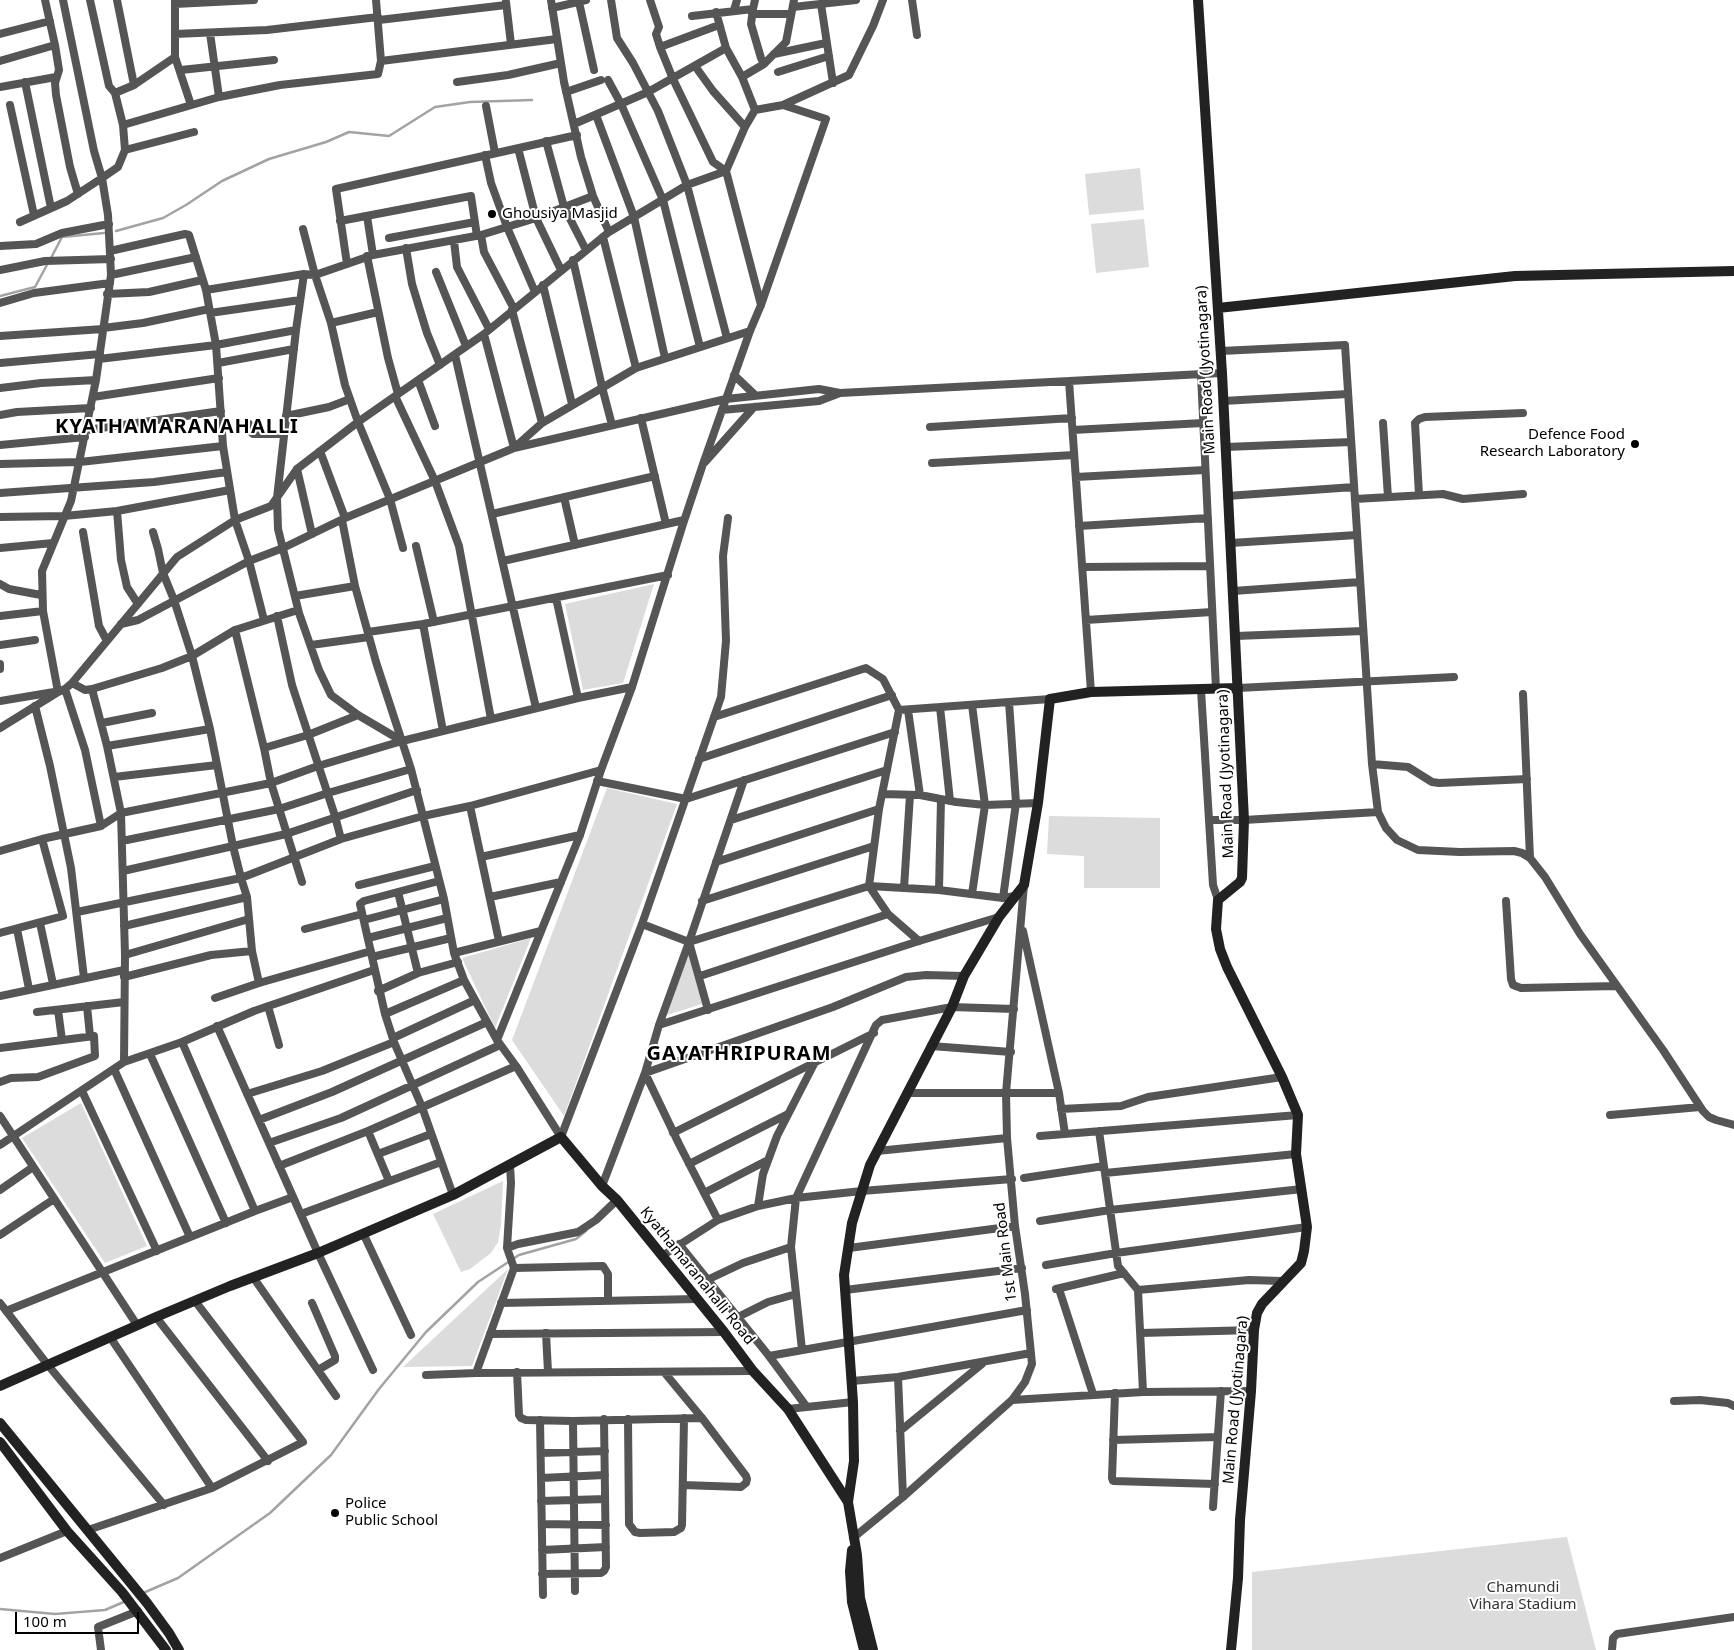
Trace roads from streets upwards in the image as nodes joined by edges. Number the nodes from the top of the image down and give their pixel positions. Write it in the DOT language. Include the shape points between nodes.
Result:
graph roads {
  1 [pos="45,0"];
  2 [pos="63,0"];
  3 [pos="90,0"];
  4 [pos="117,0"];
  5 [pos="254,0"];
  6 [pos="376,0"];
  7 [pos="611,0"];
  8 [pos="650,0"];
  9 [pos="737,0"];
  10 [pos="755,0"];
  11 [pos="856,0"];
  12 [pos="883,0"];
  13 [pos="912,0"];
  14 [pos="1198,0"];
  15 [pos="583,1"];
  16 [pos="175,2"];
  17 [pos="506,2"];
  18 [pos="552,4"];
  19 [pos="821,4"];
  20 [pos="792,7"];
  21 [pos="64,9"];
  22 [pos="734,10"];
  23 [pos="48,12"];
  24 [pos="716,12"];
  25 [pos="752,12"];
  26 [pos="692,16"];
  27 [pos="379,18"];
  28 [pos="50,21"];
  29 [pos="719,25"];
  30 [pos="210,33"];
  31 [pos="0,34"];
  32 [pos="175,34"];
  33 [pos="917,35"];
  34 [pos="557,38"];
  35 [pos="826,43"];
  36 [pos="511,44"];
  37 [pos="55,45"];
  38 [pos="660,48"];
  39 [pos="726,48"];
  40 [pos="774,54"];
  41 [pos="829,56"];
  42 [pos="175,57"];
  43 [pos="274,60"];
  44 [pos="0,61"];
  45 [pos="381,61"];
  46 [pos="561,63"];
  47 [pos="764,64"];
  48 [pos="696,66"];
  49 [pos="215,67"];
  50 [pos="180,70"];
  51 [pos="594,70"];
  52 [pos="778,72"];
  53 [pos="56,77"];
  54 [pos="742,77"];
  55 [pos="673,79"];
  56 [pos="25,82"];
  57 [pos="457,82"];
  58 [pos="833,82"];
  59 [pos="134,86"];
  60 [pos="0,87"];
  61 [pos="566,92"];
  62 [pos="648,92"];
  63 [pos="114,93"];
  64 [pos="219,97"];
  65 [pos="10,104"];
  66 [pos="621,104"];
  67 [pos="191,105"];
  68 [pos="783,105"];
  69 [pos="486,106"];
  70 [pos="755,110"];
  71 [pos="596,115"];
  72 [pos="574,124"];
  73 [pos="123,125"];
  74 [pos="745,127"];
  75 [pos="194,132"];
  76 [pos="577,135"];
  77 [pos="546,141"];
  78 [pos="518,148"];
  79 [pos="125,150"];
  80 [pos="495,153"];
  81 [pos="485,155"];
  82 [pos="726,171"];
  83 [pos="102,178"];
  84 [pos="687,185"];
  85 [pos="78,194"];
  86 [pos="593,196"];
  87 [pos="663,200"];
  88 [pos="564,207"];
  89 [pos="51,208"];
  90 [pos="34,215"];
  91 [pos="367,216"];
  92 [pos="634,217"];
  93 [pos="536,218"];
  94 [pos="340,221"];
  95 [pos="20,222"];
  96 [pos="475,222"];
  97 [pos="109,224"];
  98 [pos="507,227"];
  99 [pos="303,228"];
  100 [pos="479,235"];
  101 [pos="606,235"];
  102 [pos="389,238"];
  103 [pos="454,241"];
  104 [pos="0,246"];
  105 [pos="406,248"];
  106 [pos="586,250"];
  107 [pos="110,255"];
  108 [pos="370,256"];
  109 [pos="196,257"];
  110 [pos="573,260"];
  111 [pos="346,264"];
  112 [pos="0,270"];
  113 [pos="561,270"];
  114 [pos="436,272"];
  115 [pos="1734,272"];
  116 [pos="304,274"];
  117 [pos="315,275"];
  118 [pos="110,279"];
  119 [pos="202,280"];
  120 [pos="543,285"];
  121 [pos="206,290"];
  122 [pos="535,292"];
  123 [pos="107,294"];
  124 [pos="300,300"];
  125 [pos="0,303"];
  126 [pos="761,305"];
  127 [pos="1218,308"];
  128 [pos="513,310"];
  129 [pos="210,311"];
  130 [pos="378,312"];
  131 [pos="331,323"];
  132 [pos="103,329"];
  133 [pos="296,330"];
  134 [pos="486,331"];
  135 [pos="750,331"];
  136 [pos="0,336"];
  137 [pos="726,338"];
  138 [pos="216,344"];
  139 [pos="466,346"];
  140 [pos="700,347"];
  141 [pos="294,349"];
  142 [pos="1221,351"];
  143 [pos="455,355"];
  144 [pos="99,357"];
  145 [pos="665,358"];
  146 [pos="0,362"];
  147 [pos="218,363"];
  148 [pos="440,365"];
  149 [pos="636,368"];
  150 [pos="1222,374"];
  151 [pos="734,375"];
  152 [pos="1201,375"];
  153 [pos="219,378"];
  154 [pos="96,380"];
  155 [pos="418,380"];
  156 [pos="1069,381"];
  157 [pos="602,387"];
  158 [pos="0,388"];
  159 [pos="840,393"];
  160 [pos="1348,394"];
  161 [pos="397,395"];
  162 [pos="755,396"];
  163 [pos="93,397"];
  164 [pos="350,398"];
  165 [pos="726,399"];
  166 [pos="1223,401"];
  167 [pos="572,404"];
  168 [pos="754,407"];
  169 [pos="91,408"];
  170 [pos="722,410"];
  171 [pos="221,411"];
  172 [pos="1523,413"];
  173 [pos="0,415"];
  174 [pos="286,416"];
  175 [pos="641,418"];
  176 [pos="1072,418"];
  177 [pos="358,422"];
  178 [pos="542,423"];
  179 [pos="1203,423"];
  180 [pos="1383,423"];
  181 [pos="249,424"];
  182 [pos="612,425"];
  183 [pos="435,426"];
  184 [pos="930,427"];
  185 [pos="1072,430"];
  186 [pos="86,433"];
  187 [pos="284,434"];
  188 [pos="1351,442"];
  189 [pos="0,445"];
  190 [pos="223,446"];
  191 [pos="1226,447"];
  192 [pos="514,448"];
  193 [pos="320,451"];
  194 [pos="1074,455"];
  195 [pos="80,462"];
  196 [pos="480,462"];
  197 [pos="932,463"];
  198 [pos="0,464"];
  199 [pos="703,464"];
  200 [pos="297,469"];
  201 [pos="1205,470"];
  202 [pos="227,472"];
  203 [pos="655,476"];
  204 [pos="1076,478"];
  205 [pos="435,481"];
  206 [pos="1354,487"];
  207 [pos="74,489"];
  208 [pos="230,490"];
  209 [pos="0,493"];
  210 [pos="1522,494"];
  211 [pos="1419,495"];
  212 [pos="1227,496"];
  213 [pos="564,497"];
  214 [pos="1388,497"];
  215 [pos="276,498"];
  216 [pos="390,499"];
  217 [pos="1355,499"];
  218 [pos="117,511"];
  219 [pos="492,514"];
  220 [pos="64,516"];
  221 [pos="0,517"];
  222 [pos="728,518"];
  223 [pos="1208,518"];
  224 [pos="343,519"];
  225 [pos="235,520"];
  226 [pos="684,520"];
  227 [pos="666,524"];
  228 [pos="1079,526"];
  229 [pos="83,532"];
  230 [pos="153,532"];
  231 [pos="312,534"];
  232 [pos="1357,535"];
  233 [pos="53,543"];
  234 [pos="1231,543"];
  235 [pos="575,545"];
  236 [pos="416,546"];
  237 [pos="0,548"];
  238 [pos="283,548"];
  239 [pos="403,548"];
  240 [pos="248,561"];
  241 [pos="503,561"];
  242 [pos="1210,566"];
  243 [pos="1082,567"];
  244 [pos="163,573"];
  245 [pos="668,575"];
  246 [pos="1360,582"];
  247 [pos="0,584"];
  248 [pos="355,586"];
  249 [pos="4,590"];
  250 [pos="1234,590"];
  251 [pos="41,595"];
  252 [pos="295,596"];
  253 [pos="556,598"];
  254 [pos="174,600"];
  255 [pos="138,604"];
  256 [pos="513,607"];
  257 [pos="298,610"];
  258 [pos="43,611"];
  259 [pos="1212,612"];
  260 [pos="472,614"];
  261 [pos="0,616"];
  262 [pos="277,616"];
  263 [pos="264,620"];
  264 [pos="1086,620"];
  265 [pos="434,622"];
  266 [pos="121,624"];
  267 [pos="423,624"];
  268 [pos="235,630"];
  269 [pos="1364,631"];
  270 [pos="368,634"];
  271 [pos="1236,636"];
  272 [pos="35,640"];
  273 [pos="107,641"];
  274 [pos="0,645"];
  275 [pos="311,645"];
  276 [pos="192,656"];
  277 [pos="0,664"];
  278 [pos="0,669"];
  279 [pos="1454,677"];
  280 [pos="1367,681"];
  281 [pos="72,683"];
  282 [pos="632,688"];
  283 [pos="1238,688"];
  284 [pos="92,689"];
  285 [pos="1216,689"];
  286 [pos="62,690"];
  287 [pos="1201,690"];
  288 [pos="1091,692"];
  289 [pos="1523,694"];
  290 [pos="892,695"];
  291 [pos="578,698"];
  292 [pos="1050,699"];
  293 [pos="0,701"];
  294 [pos="1009,702"];
  295 [pos="972,705"];
  296 [pos="35,706"];
  297 [pos="940,707"];
  298 [pos="536,708"];
  299 [pos="899,710"];
  300 [pos="908,710"];
  301 [pos="152,713"];
  302 [pos="358,716"];
  303 [pos="714,717"];
  304 [pos="491,719"];
  305 [pos="102,723"];
  306 [pos="0,728"];
  307 [pos="210,729"];
  308 [pos="443,731"];
  309 [pos="895,732"];
  310 [pos="308,735"];
  311 [pos="402,741"];
  312 [pos="108,746"];
  313 [pos="264,748"];
  314 [pos="699,759"];
  315 [pos="217,764"];
  316 [pos="1372,764"];
  317 [pos="318,766"];
  318 [pos="411,769"];
  319 [pos="600,770"];
  320 [pos="887,770"];
  321 [pos="114,777"];
  322 [pos="1527,779"];
  323 [pos="744,780"];
  324 [pos="597,781"];
  325 [pos="271,783"];
  326 [pos="417,790"];
  327 [pos="222,792"];
  328 [pos="328,793"];
  329 [pos="882,794"];
  330 [pos="910,795"];
  331 [pos="920,795"];
  332 [pos="686,799"];
  333 [pos="946,800"];
  334 [pos="1016,803"];
  335 [pos="1038,803"];
  336 [pos="985,805"];
  337 [pos="470,806"];
  338 [pos="278,808"];
  339 [pos="879,809"];
  340 [pos="121,812"];
  341 [pos="1378,812"];
  342 [pos="335,816"];
  343 [pos="424,816"];
  344 [pos="228,820"];
  345 [pos="732,820"];
  346 [pos="1209,820"];
  347 [pos="1244,820"];
  348 [pos="101,826"];
  349 [pos="63,834"];
  350 [pos="286,834"];
  351 [pos="580,835"];
  352 [pos="42,838"];
  353 [pos="341,839"];
  354 [pos="122,841"];
  355 [pos="233,846"];
  356 [pos="874,846"];
  357 [pos="0,851"];
  358 [pos="481,857"];
  359 [pos="294,858"];
  360 [pos="1530,858"];
  361 [pos="716,862"];
  362 [pos="435,866"];
  363 [pos="123,871"];
  364 [pos="241,878"];
  365 [pos="438,881"];
  366 [pos="302,882"];
  367 [pos="561,882"];
  368 [pos="358,885"];
  369 [pos="1024,885"];
  370 [pos="869,886"];
  371 [pos="904,888"];
  372 [pos="939,890"];
  373 [pos="398,892"];
  374 [pos="972,894"];
  375 [pos="1015,896"];
  376 [pos="247,897"];
  377 [pos="490,897"];
  378 [pos="1003,898"];
  379 [pos="444,899"];
  380 [pos="1218,900"];
  381 [pos="1506,901"];
  382 [pos="702,902"];
  383 [pos="123,904"];
  384 [pos="403,909"];
  385 [pos="77,912"];
  386 [pos="888,914"];
  387 [pos="363,917"];
  388 [pos="999,917"];
  389 [pos="447,918"];
  390 [pos="249,919"];
  391 [pos="40,923"];
  392 [pos="1021,923"];
  393 [pos="642,924"];
  394 [pos="124,926"];
  395 [pos="407,928"];
  396 [pos="17,929"];
  397 [pos="305,929"];
  398 [pos="541,931"];
  399 [pos="0,933"];
  400 [pos="368,938"];
  401 [pos="451,938"];
  402 [pos="499,940"];
  403 [pos="919,941"];
  404 [pos="689,942"];
  405 [pos="412,947"];
  406 [pos="252,951"];
  407 [pos="454,953"];
  408 [pos="371,954"];
  409 [pos="125,955"];
  410 [pos="458,962"];
  411 [pos="374,970"];
  412 [pos="124,973"];
  413 [pos="418,973"];
  414 [pos="700,976"];
  415 [pos="964,976"];
  416 [pos="84,978"];
  417 [pos="464,980"];
  418 [pos="259,983"];
  419 [pos="53,984"];
  420 [pos="1617,986"];
  421 [pos="29,990"];
  422 [pos="378,991"];
  423 [pos="0,996"];
  424 [pos="215,998"];
  425 [pos="475,1000"];
  426 [pos="124,1002"];
  427 [pos="87,1006"];
  428 [pos="268,1006"];
  429 [pos="952,1007"];
  430 [pos="1014,1009"];
  431 [pos="58,1010"];
  432 [pos="708,1010"];
  433 [pos="37,1012"];
  434 [pos="385,1014"];
  435 [pos="487,1022"];
  436 [pos="659,1025"];
  437 [pos="218,1026"];
  438 [pos="874,1033"];
  439 [pos="90,1036"];
  440 [pos="62,1040"];
  441 [pos="393,1040"];
  442 [pos="182,1042"];
  443 [pos="498,1042"];
  444 [pos="279,1045"];
  445 [pos="931,1046"];
  446 [pos="0,1048"];
  447 [pos="1011,1052"];
  448 [pos="150,1054"];
  449 [pos="124,1062"];
  450 [pos="403,1062"];
  451 [pos="814,1064"];
  452 [pos="516,1066"];
  453 [pos="114,1069"];
  454 [pos="645,1073"];
  455 [pos="1282,1078"];
  456 [pos="0,1082"];
  457 [pos="411,1085"];
  458 [pos="82,1091"];
  459 [pos="907,1093"];
  460 [pos="1006,1093"];
  461 [pos="1059,1093"];
  462 [pos="248,1094"];
  463 [pos="422,1107"];
  464 [pos="1700,1107"];
  465 [pos="1061,1109"];
  466 [pos="788,1114"];
  467 [pos="1610,1115"];
  468 [pos="0,1116"];
  469 [pos="1298,1116"];
  470 [pos="259,1120"];
  471 [pos="1734,1125"];
  472 [pos="368,1131"];
  473 [pos="1099,1131"];
  474 [pos="673,1133"];
  475 [pos="431,1134"];
  476 [pos="1065,1134"];
  477 [pos="13,1136"];
  478 [pos="1040,1136"];
  479 [pos="561,1137"];
  480 [pos="1007,1138"];
  481 [pos="269,1143"];
  482 [pos="0,1145"];
  483 [pos="877,1152"];
  484 [pos="378,1154"];
  485 [pos="1296,1154"];
  486 [pos="768,1160"];
  487 [pos="441,1162"];
  488 [pos="689,1164"];
  489 [pos="510,1165"];
  490 [pos="33,1166"];
  491 [pos="280,1166"];
  492 [pos="1105,1170"];
  493 [pos="1024,1178"];
  494 [pos="1012,1179"];
  495 [pos="390,1181"];
  496 [pos="602,1186"];
  497 [pos="1302,1189"];
  498 [pos="0,1190"];
  499 [pos="862,1191"];
  500 [pos="704,1193"];
  501 [pos="454,1195"];
  502 [pos="293,1197"];
  503 [pos="796,1198"];
  504 [pos="54,1199"];
  505 [pos="617,1200"];
  506 [pos="758,1206"];
  507 [pos="1110,1210"];
  508 [pos="255,1211"];
  509 [pos="301,1214"];
  510 [pos="718,1220"];
  511 [pos="1040,1221"];
  512 [pos="226,1223"];
  513 [pos="1015,1226"];
  514 [pos="1307,1228"];
  515 [pos="363,1233"];
  516 [pos="0,1235"];
  517 [pos="190,1237"];
  518 [pos="679,1244"];
  519 [pos="791,1247"];
  520 [pos="507,1248"];
  521 [pos="848,1248"];
  522 [pos="157,1250"];
  523 [pos="318,1253"];
  524 [pos="1116,1253"];
  525 [pos="662,1256"];
  526 [pos="512,1263"];
  527 [pos="1046,1264"];
  528 [pos="1022,1268"];
  529 [pos="103,1273"];
  530 [pos="1124,1274"];
  531 [pos="253,1277"];
  532 [pos="707,1280"];
  533 [pos="1282,1281"];
  534 [pos="846,1290"];
  535 [pos="1138,1290"];
  536 [pos="796,1294"];
  537 [pos="697,1299"];
  538 [pos="195,1301"];
  539 [pos="608,1301"];
  540 [pos="0,1303"];
  541 [pos="501,1303"];
  542 [pos="312,1304"];
  543 [pos="1027,1310"];
  544 [pos="6,1311"];
  545 [pos="156,1317"];
  546 [pos="738,1317"];
  547 [pos="137,1325"];
  548 [pos="1254,1330"];
  549 [pos="724,1332"];
  550 [pos="546,1333"];
  551 [pos="1141,1333"];
  552 [pos="490,1334"];
  553 [pos="411,1335"];
  554 [pos="110,1337"];
  555 [pos="849,1342"];
  556 [pos="802,1350"];
  557 [pos="1031,1353"];
  558 [pos="769,1356"];
  559 [pos="983,1362"];
  560 [pos="47,1364"];
  561 [pos="318,1370"];
  562 [pos="373,1370"];
  563 [pos="753,1371"];
  564 [pos="517,1372"];
  565 [pos="548,1372"];
  566 [pos="664,1372"];
  567 [pos="476,1373"];
  568 [pos="426,1375"];
  569 [pos="898,1377"];
  570 [pos="852,1382"];
  571 [pos="0,1386"];
  572 [pos="1221,1391"];
  573 [pos="1251,1391"];
  574 [pos="1142,1392"];
  575 [pos="1115,1393"];
  576 [pos="1093,1394"];
  577 [pos="336,1396"];
  578 [pos="1012,1400"];
  579 [pos="1674,1401"];
  580 [pos="853,1402"];
  581 [pos="806,1406"];
  582 [pos="1734,1406"];
  583 [pos="788,1409"];
  584 [pos="684,1418"];
  585 [pos="702,1418"];
  586 [pos="604,1419"];
  587 [pos="628,1419"];
  588 [pos="540,1420"];
  589 [pos="573,1421"];
  590 [pos="0,1423"];
  591 [pos="900,1431"];
  592 [pos="1218,1437"];
  593 [pos="1113,1440"];
  594 [pos="0,1442"];
  595 [pos="604,1450"];
  596 [pos="574,1452"];
  597 [pos="540,1453"];
  598 [pos="268,1461"];
  599 [pos="605,1475"];
  600 [pos="574,1476"];
  601 [pos="541,1478"];
  602 [pos="1215,1484"];
  603 [pos="683,1485"];
  604 [pos="212,1488"];
  605 [pos="903,1497"];
  606 [pos="605,1500"];
  607 [pos="574,1501"];
  608 [pos="541,1502"];
  609 [pos="848,1502"];
  610 [pos="164,1505"];
  611 [pos="1213,1507"];
  612 [pos="542,1524"];
  613 [pos="574,1524"];
  614 [pos="606,1525"];
  615 [pos="88,1530"];
  616 [pos="67,1531"];
  617 [pos="853,1540"];
  618 [pos="606,1547"];
  619 [pos="575,1549"];
  620 [pos="542,1550"];
  621 [pos="0,1558"];
  622 [pos="575,1573"];
  623 [pos="542,1574"];
  624 [pos="575,1591"];
  625 [pos="543,1595"];
  626 [pos="138,1611"];
  627 [pos="1734,1617"];
  628 [pos="102,1650"];
  629 [pos="166,1650"];
  630 [pos="179,1650"];
  631 [pos="864,1650"];
  632 [pos="873,1650"];
  633 [pos="1231,1650"];
  634 [pos="1612,1650"];
  1 -- 23 [label="street"];
  2 -- 21 [label="street"];
  3 -- 63 [label="street" via="109,86"];
  4 -- 59 [label="street"];
  5 -- 16 [label="street"];
  6 -- 27 [label="street"];
  7 -- 62 [label="street" via="617,38"];
  8 -- 38 [label="street"];
  9 -- 22 [label="street"];
  10 -- 25 [label="street"];
  11 -- 19 [label="street"];
  12 -- 58 [label="street" via="849,75"];
  13 -- 33 [label="street"];
  14 -- 127 [label="street, Main Road (Jyotinagara)"];
  15 -- 18 [label="street"];
  15 -- 51 [label="street"];
  16 -- 32 [label="street"];
  17 -- 27 [label="street"];
  17 -- 36 [label="street"];
  18 -- 34 [label="street"];
  19 -- 20 [label="street"];
  19 -- 35 [label="street"];
  20 -- 25 [label="street"];
  20 -- 40 [label="street" via="786,42"];
  21 -- 23 [label="street"];
  21 -- 83 [label="street"];
  22 -- 24 [label="street"];
  22 -- 25 [label="street"];
  23 -- 28 [label="street"];
  24 -- 26 [label="street"];
  24 -- 29 [label="street"];
  25 -- 47 [label="street" via="750,24"];
  27 -- 30 [label="street"];
  27 -- 45 [label="street"];
  28 -- 31 [label="street"];
  28 -- 37 [label="street"];
  29 -- 38 [label="street"];
  29 -- 39 [label="street"];
  30 -- 32 [label="street"];
  30 -- 49 [label="street"];
  32 -- 42 [label="street"];
  34 -- 36 [label="street"];
  34 -- 46 [label="street"];
  35 -- 40 [label="street"];
  35 -- 41 [label="street"];
  36 -- 45 [label="street"];
  37 -- 44 [label="street"];
  37 -- 53 [label="street" via="59,70"];
  38 -- 55 [label="street"];
  39 -- 48 [label="street"];
  39 -- 54 [label="street"];
  40 -- 47 [label="street"];
  41 -- 52 [label="street"];
  41 -- 58 [label="street"];
  42 -- 50 [label="street"];
  42 -- 59 [label="street"];
  43 -- 49 [label="street"];
  45 -- 64 [label="street" via="378,74 280,85"];
  46 -- 57 [label="street" via="508,76"];
  46 -- 61 [label="street"];
  47 -- 54 [label="street"];
  48 -- 55 [label="street"];
  48 -- 74 [label="street"];
  49 -- 50 [label="street"];
  49 -- 64 [label="street"];
  50 -- 67 [label="street"];
  53 -- 56 [label="street"];
  53 -- 85 [label="street" via="56,95"];
  54 -- 70 [label="street"];
  55 -- 62 [label="street"];
  55 -- 82 [label="street" via="713,162"];
  56 -- 60 [label="street"];
  56 -- 89 [label="street"];
  58 -- 68 [label="street"];
  59 -- 63 [label="street"];
  61 -- 66 [label="street" via="605,80"];
  61 -- 72 [label="street"];
  62 -- 66 [label="street"];
  62 -- 84 [label="street"];
  63 -- 73 [label="street"];
  64 -- 67 [label="street"];
  65 -- 90 [label="street"];
  66 -- 71 [label="street"];
  66 -- 87 [label="street"];
  67 -- 73 [label="street"];
  68 -- 70 [label="street"];
  68 -- 126 [label="street" via="826,119"];
  69 -- 80 [label="street"];
  70 -- 74 [label="street"];
  71 -- 72 [label="street"];
  71 -- 92 [label="street"];
  72 -- 76 [label="street"];
  73 -- 79 [label="street"];
  74 -- 82 [label="street"];
  75 -- 79 [label="street"];
  76 -- 77 [label="street"];
  76 -- 86 [label="street"];
  77 -- 78 [label="street"];
  77 -- 88 [label="street"];
  78 -- 80 [label="street"];
  78 -- 93 [label="street"];
  79 -- 83 [label="street" via="118,167"];
  80 -- 81 [label="street"];
  81 -- 94 [label="street" via="336,189"];
  81 -- 98 [label="street"];
  82 -- 84 [label="street"];
  82 -- 126 [label="street"];
  83 -- 85 [label="street"];
  83 -- 97 [label="street"];
  84 -- 87 [label="street"];
  84 -- 137 [label="street"];
  85 -- 89 [label="street"];
  86 -- 88 [label="street"];
  86 -- 101 [label="street"];
  87 -- 92 [label="street"];
  87 -- 140 [label="street"];
  88 -- 93 [label="street"];
  88 -- 106 [label="street"];
  89 -- 90 [label="street"];
  90 -- 95 [label="street"];
  91 -- 94 [label="street"];
  91 -- 96 [label="street" via="470,196"];
  91 -- 108 [label="street"];
  92 -- 101 [label="street"];
  92 -- 145 [label="street"];
  93 -- 98 [label="street"];
  93 -- 113 [label="street"];
  94 -- 111 [label="street"];
  96 -- 100 [label="street"];
  96 -- 102 [label="street"];
  97 -- 104 [label="street" via="62,233 36,244"];
  97 -- 107 [label="street"];
  98 -- 100 [label="street"];
  98 -- 122 [label="street"];
  99 -- 117 [label="street"];
  100 -- 103 [label="street"];
  100 -- 128 [label="street"];
  101 -- 106 [label="street"];
  101 -- 149 [label="street"];
  103 -- 105 [label="street"];
  103 -- 134 [label="street" via="457,267"];
  105 -- 108 [label="street"];
  105 -- 148 [label="street" via="412,284"];
  106 -- 110 [label="street"];
  107 -- 109 [label="street" via="188,234"];
  107 -- 112 [label="street" via="45,261"];
  107 -- 118 [label="street"];
  108 -- 111 [label="street"];
  108 -- 130 [label="street"];
  109 -- 118 [label="street"];
  109 -- 119 [label="street"];
  110 -- 113 [label="street"];
  110 -- 157 [label="street"];
  111 -- 117 [label="street"];
  113 -- 120 [label="street"];
  114 -- 139 [label="street"];
  115 -- 127 [label="street" via="1515,276"];
  116 -- 117 [label="street"];
  116 -- 121 [label="street"];
  116 -- 124 [label="street"];
  117 -- 131 [label="street"];
  118 -- 123 [label="street"];
  118 -- 125 [label="street" via="34,293"];
  119 -- 121 [label="street"];
  119 -- 123 [label="street" via="149,292"];
  120 -- 122 [label="street"];
  120 -- 167 [label="street"];
  121 -- 129 [label="street"];
  122 -- 128 [label="street"];
  123 -- 132 [label="street"];
  124 -- 129 [label="street"];
  124 -- 133 [label="street"];
  126 -- 135 [label="street"];
  127 -- 142 [label="street, Main Road (Jyotinagara)"];
  128 -- 134 [label="street"];
  128 -- 178 [label="street"];
  129 -- 132 [label="street"];
  129 -- 138 [label="street"];
  130 -- 131 [label="street"];
  130 -- 161 [label="street"];
  131 -- 164 [label="street"];
  132 -- 136 [label="street"];
  132 -- 144 [label="street"];
  133 -- 138 [label="street"];
  133 -- 141 [label="street"];
  134 -- 139 [label="street"];
  134 -- 192 [label="street"];
  135 -- 137 [label="street"];
  135 -- 151 [label="street"];
  137 -- 140 [label="street"];
  138 -- 144 [label="street"];
  138 -- 147 [label="street"];
  139 -- 143 [label="street"];
  140 -- 145 [label="street"];
  141 -- 147 [label="street"];
  141 -- 174 [label="street"];
  142 -- 150 [label="street, Main Road (Jyotinagara)"];
  142 -- 160 [label="street" via="1345,345"];
  143 -- 148 [label="street"];
  143 -- 196 [label="street"];
  144 -- 146 [label="street"];
  144 -- 154 [label="street"];
  145 -- 149 [label="street"];
  147 -- 153 [label="street"];
  148 -- 155 [label="street"];
  149 -- 157 [label="street"];
  150 -- 152 [label="street"];
  150 -- 166 [label="street, Main Road (Jyotinagara)"];
  151 -- 162 [label="street"];
  151 -- 165 [label="street"];
  152 -- 156 [label="street"];
  152 -- 179 [label="street"];
  153 -- 163 [label="street"];
  153 -- 171 [label="street"];
  154 -- 158 [label="street"];
  154 -- 163 [label="street"];
  155 -- 161 [label="street"];
  155 -- 183 [label="street"];
  156 -- 159 [label="street"];
  156 -- 176 [label="street"];
  157 -- 167 [label="street"];
  157 -- 182 [label="street"];
  159 -- 162 [label="street" via="819,389"];
  159 -- 168 [label="street" via="819,401"];
  160 -- 166 [label="street"];
  160 -- 188 [label="street"];
  161 -- 177 [label="street"];
  161 -- 205 [label="street"];
  162 -- 165 [label="street"];
  163 -- 169 [label="street"];
  164 -- 174 [label="street" via="329,407"];
  164 -- 177 [label="street"];
  165 -- 170 [label="street"];
  165 -- 175 [label="street"];
  166 -- 191 [label="street, Main Road (Jyotinagara)"];
  167 -- 178 [label="street"];
  168 -- 170 [label="street"];
  168 -- 199 [label="street"];
  169 -- 173 [label="street"];
  169 -- 186 [label="street"];
  170 -- 199 [label="street"];
  171 -- 186 [label="street"];
  171 -- 190 [label="street"];
  172 -- 211 [label="street" via="1419,419 1415,424"];
  174 -- 187 [label="street"];
  175 -- 182 [label="street"];
  175 -- 203 [label="street"];
  176 -- 184 [label="street"];
  176 -- 185 [label="street"];
  177 -- 193 [label="street"];
  177 -- 216 [label="street"];
  178 -- 192 [label="street"];
  179 -- 185 [label="street"];
  179 -- 201 [label="street"];
  180 -- 214 [label="street"];
  181 -- 187 [label="street" via="253,434"];
  182 -- 192 [label="street"];
  185 -- 194 [label="street"];
  186 -- 189 [label="street"];
  186 -- 195 [label="street"];
  187 -- 215 [label="street"];
  188 -- 191 [label="street"];
  188 -- 206 [label="street"];
  190 -- 195 [label="street"];
  190 -- 202 [label="street"];
  191 -- 212 [label="street, Main Road (Jyotinagara)"];
  192 -- 196 [label="street"];
  193 -- 200 [label="street"];
  193 -- 224 [label="street, Kyathamaranahalli Road"];
  194 -- 197 [label="street"];
  194 -- 204 [label="street"];
  195 -- 198 [label="street"];
  195 -- 207 [label="street"];
  196 -- 205 [label="street"];
  196 -- 219 [label="street"];
  199 -- 226 [label="street"];
  200 -- 215 [label="street"];
  200 -- 231 [label="street"];
  201 -- 204 [label="street"];
  201 -- 223 [label="street"];
  202 -- 207 [label="street"];
  202 -- 208 [label="street"];
  203 -- 213 [label="street"];
  203 -- 227 [label="street"];
  204 -- 228 [label="street"];
  205 -- 216 [label="street"];
  205 -- 260 [label="street" via="459,546"];
  206 -- 212 [label="street"];
  206 -- 217 [label="street"];
  207 -- 209 [label="street"];
  207 -- 220 [label="street"];
  208 -- 218 [label="street"];
  208 -- 225 [label="street"];
  210 -- 211 [label="street" via="1463,499 1443,494"];
  211 -- 214 [label="street"];
  212 -- 234 [label="street, Main Road (Jyotinagara)"];
  213 -- 219 [label="street"];
  213 -- 235 [label="street"];
  214 -- 217 [label="street"];
  215 -- 225 [label="street" via="271,506"];
  215 -- 238 [label="street"];
  216 -- 224 [label="street"];
  216 -- 239 [label="street"];
  217 -- 232 [label="street"];
  218 -- 220 [label="street"];
  218 -- 255 [label="street" via="121,560 128,587"];
  219 -- 241 [label="street"];
  220 -- 221 [label="street"];
  220 -- 233 [label="street"];
  222 -- 303 [label="street" via="723,556 726,641 721,697"];
  223 -- 228 [label="street"];
  223 -- 242 [label="street"];
  224 -- 231 [label="street"];
  224 -- 248 [label="street, Kyathamaranahalli Road"];
  225 -- 240 [label="street"];
  225 -- 244 [label="street" via="177,557"];
  226 -- 227 [label="street"];
  226 -- 245 [label="street"];
  227 -- 235 [label="street"];
  228 -- 243 [label="street"];
  229 -- 273 [label="street" via="99,626"];
  230 -- 244 [label="street"];
  231 -- 238 [label="street"];
  232 -- 234 [label="street"];
  232 -- 246 [label="street"];
  233 -- 237 [label="street"];
  233 -- 251 [label="street" via="42,570"];
  234 -- 250 [label="street, Main Road (Jyotinagara)"];
  235 -- 241 [label="street"];
  236 -- 265 [label="street"];
  238 -- 240 [label="street"];
  238 -- 252 [label="street"];
  240 -- 254 [label="street"];
  240 -- 263 [label="street"];
  241 -- 256 [label="street"];
  242 -- 243 [label="street"];
  242 -- 259 [label="street"];
  243 -- 264 [label="street"];
  244 -- 254 [label="street"];
  244 -- 255 [label="street"];
  245 -- 253 [label="street"];
  245 -- 282 [label="street"];
  246 -- 250 [label="street"];
  246 -- 269 [label="street"];
  247 -- 249 [label="street"];
  248 -- 252 [label="street"];
  248 -- 270 [label="street, Kyathamaranahalli Road"];
  249 -- 251 [label="street"];
  250 -- 271 [label="street, Main Road (Jyotinagara)"];
  251 -- 258 [label="street"];
  252 -- 257 [label="street"];
  253 -- 256 [label="street"];
  253 -- 291 [label="street"];
  254 -- 266 [label="street" via="138,620"];
  254 -- 276 [label="street"];
  255 -- 266 [label="street"];
  256 -- 260 [label="street"];
  256 -- 298 [label="street"];
  257 -- 262 [label="street"];
  257 -- 275 [label="street"];
  258 -- 261 [label="street"];
  258 -- 286 [label="street"];
  259 -- 264 [label="street"];
  259 -- 285 [label="street"];
  260 -- 265 [label="street"];
  260 -- 304 [label="street"];
  262 -- 263 [label="street"];
  262 -- 310 [label="street" via="292,685"];
  263 -- 268 [label="street"];
  264 -- 288 [label="street"];
  265 -- 267 [label="street"];
  266 -- 273 [label="street"];
  267 -- 270 [label="street"];
  267 -- 308 [label="street"];
  268 -- 276 [label="street"];
  268 -- 313 [label="street"];
  269 -- 271 [label="street"];
  269 -- 280 [label="street"];
  270 -- 275 [label="street"];
  270 -- 311 [label="street, Kyathamaranahalli Road"];
  271 -- 283 [label="street, Main Road (Jyotinagara)"];
  272 -- 274 [label="street"];
  273 -- 281 [label="street"];
  275 -- 302 [label="street" via="331,696"];
  276 -- 284 [label="street"];
  276 -- 307 [label="street"];
  277 -- 278 [label="street"];
  279 -- 280 [label="street"];
  280 -- 283 [label="street"];
  280 -- 316 [label="street"];
  281 -- 284 [label="street" via="85,690"];
  281 -- 286 [label="street"];
  282 -- 291 [label="street"];
  282 -- 319 [label="street"];
  283 -- 285 [label="street"];
  283 -- 347 [label="street, Main Road (Jyotinagara)"];
  284 -- 305 [label="street"];
  285 -- 287 [label="street"];
  286 -- 293 [label="street"];
  286 -- 296 [label="street"];
  286 -- 348 [label="street" via="85,750"];
  287 -- 288 [label="street"];
  287 -- 346 [label="street"];
  288 -- 292 [label="street"];
  289 -- 322 [label="street"];
  290 -- 299 [label="street"];
  290 -- 303 [label="street" via="883,679 866,668"];
  290 -- 314 [label="street"];
  291 -- 298 [label="street"];
  292 -- 294 [label="street"];
  292 -- 335 [label="street"];
  294 -- 295 [label="street"];
  294 -- 334 [label="street"];
  295 -- 297 [label="street"];
  295 -- 336 [label="street"];
  296 -- 306 [label="street"];
  296 -- 349 [label="street"];
  297 -- 300 [label="street"];
  297 -- 333 [label="street"];
  298 -- 304 [label="street"];
  299 -- 300 [label="street"];
  299 -- 309 [label="street"];
  300 -- 331 [label="street"];
  301 -- 305 [label="street"];
  302 -- 310 [label="street"];
  302 -- 311 [label="street"];
  303 -- 314 [label="street"];
  304 -- 308 [label="street"];
  305 -- 312 [label="street"];
  307 -- 312 [label="street"];
  307 -- 315 [label="street"];
  308 -- 311 [label="street"];
  309 -- 320 [label="street"];
  309 -- 323 [label="street"];
  310 -- 313 [label="street"];
  310 -- 317 [label="street"];
  311 -- 317 [label="street"];
  311 -- 318 [label="street, Kyathamaranahalli Road"];
  312 -- 321 [label="street"];
  313 -- 325 [label="street"];
  314 -- 332 [label="street"];
  315 -- 321 [label="street"];
  315 -- 327 [label="street"];
  316 -- 322 [label="street" via="1408,767 1439,784"];
  316 -- 341 [label="street"];
  317 -- 325 [label="street"];
  317 -- 328 [label="street"];
  318 -- 326 [label="street, Kyathamaranahalli Road"];
  318 -- 328 [label="street"];
  319 -- 324 [label="street"];
  319 -- 337 [label="street"];
  320 -- 329 [label="street"];
  320 -- 345 [label="street"];
  321 -- 340 [label="street"];
  322 -- 360 [label="street"];
  323 -- 332 [label="street"];
  323 -- 345 [label="street"];
  324 -- 332 [label="street"];
  324 -- 351 [label="street"];
  325 -- 327 [label="street"];
  325 -- 338 [label="street"];
  326 -- 342 [label="street"];
  326 -- 343 [label="street, Kyathamaranahalli Road"];
  327 -- 340 [label="street"];
  327 -- 344 [label="street"];
  328 -- 338 [label="street"];
  328 -- 342 [label="street"];
  329 -- 330 [label="street"];
  329 -- 339 [label="street"];
  330 -- 331 [label="street"];
  330 -- 371 [label="street"];
  331 -- 333 [label="street"];
  332 -- 393 [label="street"];
  333 -- 336 [label="street"];
  333 -- 372 [label="street"];
  334 -- 335 [label="street"];
  334 -- 336 [label="street"];
  334 -- 378 [label="street"];
  335 -- 369 [label="street"];
  336 -- 374 [label="street"];
  337 -- 343 [label="street"];
  337 -- 358 [label="street"];
  338 -- 344 [label="street"];
  338 -- 350 [label="street"];
  339 -- 356 [label="street"];
  339 -- 361 [label="street"];
  340 -- 348 [label="street"];
  340 -- 354 [label="street"];
  341 -- 347 [label="street"];
  341 -- 360 [label="street" via="1397,840 1418,850 1514,851"];
  342 -- 350 [label="street"];
  342 -- 353 [label="street"];
  343 -- 353 [label="street"];
  343 -- 362 [label="street, Kyathamaranahalli Road"];
  344 -- 354 [label="street"];
  344 -- 355 [label="street"];
  345 -- 361 [label="street"];
  346 -- 347 [label="street"];
  346 -- 380 [label="street" via="1213,885"];
  347 -- 380 [label="street, Main Road (Jyotinagara)" via="1242,878"];
  348 -- 349 [label="street"];
  349 -- 352 [label="street"];
  349 -- 385 [label="street"];
  350 -- 355 [label="street"];
  350 -- 359 [label="street"];
  351 -- 358 [label="street"];
  351 -- 367 [label="street"];
  352 -- 357 [label="street"];
  352 -- 391 [label="street" via="63,916"];
  353 -- 359 [label="street"];
  354 -- 363 [label="street"];
  355 -- 363 [label="street"];
  355 -- 364 [label="street"];
  356 -- 370 [label="street"];
  356 -- 382 [label="street"];
  358 -- 377 [label="street"];
  359 -- 364 [label="street"];
  359 -- 366 [label="street"];
  360 -- 420 [label="street"];
  361 -- 382 [label="street"];
  362 -- 365 [label="street, Kyathamaranahalli Road"];
  362 -- 368 [label="street"];
  363 -- 383 [label="street"];
  364 -- 376 [label="street"];
  364 -- 383 [label="street"];
  365 -- 373 [label="street"];
  365 -- 379 [label="street, Kyathamaranahalli Road"];
  367 -- 377 [label="street"];
  367 -- 398 [label="street"];
  369 -- 375 [label="street"];
  369 -- 392 [label="street, 1st Main Road"];
  370 -- 371 [label="street"];
  370 -- 386 [label="street"];
  370 -- 404 [label="street"];
  371 -- 372 [label="street"];
  372 -- 374 [label="street"];
  373 -- 384 [label="street"];
  373 -- 387 [label="street" via="361,902"];
  374 -- 378 [label="street"];
  375 -- 378 [label="street"];
  375 -- 388 [label="street"];
  376 -- 390 [label="street"];
  376 -- 394 [label="street"];
  377 -- 402 [label="street"];
  379 -- 384 [label="street"];
  379 -- 389 [label="street, Kyathamaranahalli Road"];
  380 -- 455 [label="street, Main Road (Jyotinagara)" via="1216,929 1220,949"];
  381 -- 420 [label="street" via="1513,985 1521,988"];
  382 -- 404 [label="street"];
  383 -- 385 [label="street"];
  383 -- 394 [label="street"];
  384 -- 387 [label="street"];
  384 -- 395 [label="street"];
  385 -- 416 [label="street"];
  386 -- 403 [label="street"];
  386 -- 414 [label="street"];
  387 -- 397 [label="street"];
  387 -- 400 [label="street"];
  388 -- 403 [label="street"];
  388 -- 415 [label="street"];
  389 -- 395 [label="street"];
  389 -- 401 [label="street, Kyathamaranahalli Road"];
  390 -- 406 [label="street"];
  390 -- 409 [label="street"];
  391 -- 396 [label="street"];
  391 -- 419 [label="street"];
  392 -- 430 [label="street, 1st Main Road"];
  392 -- 461 [label="street"];
  393 -- 404 [label="street"];
  393 -- 479 [label="street"];
  394 -- 409 [label="street"];
  395 -- 400 [label="street"];
  395 -- 405 [label="street"];
  396 -- 399 [label="street"];
  396 -- 421 [label="street"];
  398 -- 402 [label="street"];
  398 -- 443 [label="street"];
  400 -- 408 [label="street"];
  401 -- 405 [label="street"];
  401 -- 407 [label="street, Kyathamaranahalli Road"];
  402 -- 407 [label="street"];
  403 -- 432 [label="street"];
  404 -- 414 [label="street"];
  404 -- 436 [label="street"];
  405 -- 408 [label="street"];
  405 -- 413 [label="street"];
  406 -- 412 [label="street"];
  406 -- 418 [label="street"];
  407 -- 410 [label="street, Kyathamaranahalli Road"];
  408 -- 411 [label="street"];
  408 -- 418 [label="street"];
  409 -- 412 [label="street"];
  410 -- 413 [label="street"];
  410 -- 417 [label="street, Kyathamaranahalli Road"];
  411 -- 422 [label="street"];
  411 -- 428 [label="street"];
  412 -- 416 [label="street"];
  412 -- 426 [label="street"];
  413 -- 422 [label="street"];
  414 -- 432 [label="street"];
  415 -- 429 [label="street"];
  415 -- 454 [label="street" via="906,977"];
  416 -- 419 [label="street"];
  417 -- 425 [label="street, Kyathamaranahalli Road"];
  417 -- 434 [label="street"];
  418 -- 424 [label="street"];
  419 -- 421 [label="street"];
  420 -- 464 [label="street"];
  421 -- 423 [label="street"];
  422 -- 434 [label="street"];
  425 -- 435 [label="street, Kyathamaranahalli Road"];
  425 -- 441 [label="street"];
  426 -- 427 [label="street"];
  426 -- 449 [label="street"];
  427 -- 431 [label="street"];
  427 -- 439 [label="street"];
  428 -- 437 [label="street"];
  428 -- 444 [label="street"];
  429 -- 430 [label="street"];
  429 -- 438 [label="street" via="882,1020"];
  429 -- 445 [label="street"];
  430 -- 447 [label="street, 1st Main Road"];
  431 -- 433 [label="street"];
  431 -- 440 [label="street"];
  432 -- 436 [label="street"];
  434 -- 441 [label="street"];
  435 -- 443 [label="street, Kyathamaranahalli Road"];
  435 -- 450 [label="street"];
  436 -- 454 [label="street"];
  437 -- 442 [label="street"];
  437 -- 462 [label="street"];
  438 -- 451 [label="street"];
  438 -- 503 [label="street"];
  439 -- 440 [label="street"];
  439 -- 456 [label="street" via="94,1036 95,1056 38,1077 11,1078"];
  440 -- 446 [label="street"];
  441 -- 450 [label="street"];
  441 -- 462 [label="street" via="322,1071"];
  442 -- 448 [label="street"];
  442 -- 508 [label="street"];
  443 -- 452 [label="street, Kyathamaranahalli Road"];
  443 -- 457 [label="street"];
  445 -- 447 [label="street"];
  445 -- 459 [label="street"];
  447 -- 460 [label="street, 1st Main Road"];
  448 -- 449 [label="street"];
  448 -- 512 [label="street"];
  449 -- 453 [label="street"];
  450 -- 457 [label="street"];
  450 -- 470 [label="street"];
  451 -- 466 [label="street"];
  451 -- 474 [label="street"];
  452 -- 463 [label="street"];
  452 -- 479 [label="street, Kyathamaranahalli Road"];
  453 -- 458 [label="street"];
  453 -- 517 [label="street"];
  454 -- 474 [label="street"];
  454 -- 496 [label="street"];
  455 -- 465 [label="street" via="1148,1097 1121,1106"];
  455 -- 469 [label="street, Main Road (Jyotinagara)"];
  457 -- 463 [label="street"];
  457 -- 481 [label="street" via="341,1118"];
  458 -- 477 [label="street"];
  458 -- 522 [label="street"];
  459 -- 460 [label="street"];
  459 -- 483 [label="street"];
  460 -- 461 [label="street"];
  460 -- 480 [label="street, 1st Main Road"];
  461 -- 465 [label="street"];
  462 -- 470 [label="street"];
  463 -- 472 [label="street"];
  463 -- 475 [label="street"];
  464 -- 467 [label="street"];
  464 -- 471 [label="street" via="1709,1117"];
  465 -- 476 [label="street"];
  466 -- 486 [label="street"];
  466 -- 488 [label="street"];
  468 -- 477 [label="street"];
  469 -- 473 [label="street"];
  469 -- 485 [label="street, Main Road (Jyotinagara)"];
  470 -- 481 [label="street"];
  472 -- 484 [label="street"];
  472 -- 491 [label="street"];
  473 -- 476 [label="street"];
  473 -- 492 [label="street"];
  474 -- 488 [label="street"];
  475 -- 484 [label="street"];
  475 -- 487 [label="street"];
  476 -- 478 [label="street"];
  477 -- 482 [label="street"];
  477 -- 490 [label="street"];
  479 -- 489 [label="street"];
  479 -- 496 [label="street, Kyathamaranahalli Road"];
  480 -- 483 [label="street"];
  480 -- 494 [label="street, 1st Main Road"];
  481 -- 491 [label="street"];
  483 -- 499 [label="street"];
  484 -- 495 [label="street"];
  485 -- 492 [label="street"];
  485 -- 497 [label="street, Main Road (Jyotinagara)"];
  486 -- 500 [label="street"];
  486 -- 506 [label="street"];
  487 -- 495 [label="street"];
  487 -- 501 [label="street"];
  488 -- 500 [label="street"];
  489 -- 501 [label="street"];
  489 -- 520 [label="street"];
  490 -- 498 [label="street"];
  490 -- 504 [label="street"];
  491 -- 502 [label="street"];
  492 -- 493 [label="street"];
  492 -- 507 [label="street"];
  494 -- 499 [label="street"];
  494 -- 513 [label="street, 1st Main Road"];
  495 -- 509 [label="street"];
  496 -- 505 [label="street, Kyathamaranahalli Road"];
  497 -- 507 [label="street"];
  497 -- 514 [label="street, Main Road (Jyotinagara)"];
  499 -- 503 [label="street"];
  499 -- 521 [label="street"];
  500 -- 510 [label="street"];
  501 -- 515 [label="street"];
  502 -- 508 [label="street"];
  502 -- 509 [label="street"];
  503 -- 506 [label="street"];
  503 -- 519 [label="street"];
  504 -- 516 [label="street"];
  504 -- 529 [label="street"];
  505 -- 520 [label="street" via="578,1232"];
  505 -- 525 [label="street, Kyathamaranahalli Road"];
  506 -- 510 [label="street"];
  507 -- 511 [label="street"];
  507 -- 524 [label="street"];
  508 -- 512 [label="street"];
  509 -- 523 [label="street"];
  510 -- 518 [label="street"];
  512 -- 517 [label="street"];
  513 -- 521 [label="street"];
  513 -- 528 [label="street, 1st Main Road"];
  514 -- 524 [label="street"];
  514 -- 533 [label="street, Main Road (Jyotinagara)" via="1301,1263"];
  515 -- 523 [label="street"];
  515 -- 553 [label="street"];
  517 -- 522 [label="street"];
  518 -- 525 [label="street"];
  518 -- 532 [label="street"];
  519 -- 532 [label="street" via="743,1263"];
  519 -- 536 [label="street"];
  520 -- 526 [label="street"];
  521 -- 534 [label="street" via="844,1275"];
  522 -- 529 [label="street"];
  523 -- 531 [label="street"];
  523 -- 562 [label="street"];
  524 -- 527 [label="street"];
  524 -- 530 [label="street" via="1118,1266"];
  525 -- 537 [label="street, Kyathamaranahalli Road"];
  526 -- 539 [label="street" via="603,1266 608,1274"];
  526 -- 541 [label="street"];
  528 -- 534 [label="street"];
  528 -- 543 [label="street, 1st Main Road"];
  529 -- 544 [label="street"];
  529 -- 547 [label="street"];
  530 -- 535 [label="street"];
  530 -- 576 [label="street" via="1057,1289"];
  531 -- 538 [label="street"];
  531 -- 561 [label="street"];
  532 -- 546 [label="street"];
  533 -- 535 [label="street" via="1249,1280"];
  533 -- 548 [label="street, Main Road (Jyotinagara)" via="1259,1309"];
  534 -- 555 [label="street"];
  535 -- 551 [label="street"];
  536 -- 546 [label="street" via="768,1302"];
  536 -- 556 [label="street"];
  537 -- 539 [label="street"];
  537 -- 549 [label="street, Kyathamaranahalli Road"];
  538 -- 545 [label="street"];
  538 -- 598 [label="street" via="303,1442"];
  539 -- 541 [label="street"];
  540 -- 544 [label="street"];
  541 -- 552 [label="street"];
  542 -- 561 [label="street" via="336,1359"];
  543 -- 555 [label="street"];
  543 -- 557 [label="street, 1st Main Road"];
  544 -- 560 [label="street"];
  545 -- 547 [label="street"];
  545 -- 598 [label="street"];
  546 -- 558 [label="street"];
  547 -- 554 [label="street"];
  548 -- 551 [label="street"];
  548 -- 573 [label="street, Main Road (Jyotinagara)"];
  549 -- 550 [label="street"];
  549 -- 563 [label="street, Kyathamaranahalli Road"];
  550 -- 552 [label="street"];
  550 -- 565 [label="street"];
  551 -- 574 [label="street"];
  552 -- 567 [label="street"];
  554 -- 560 [label="street"];
  554 -- 604 [label="street"];
  555 -- 556 [label="street"];
  555 -- 570 [label="street"];
  556 -- 558 [label="street"];
  557 -- 559 [label="street"];
  557 -- 578 [label="street, 1st Main Road" via="1032,1364 1025,1382"];
  558 -- 581 [label="street"];
  559 -- 569 [label="street"];
  559 -- 591 [label="street"];
  560 -- 571 [label="street"];
  560 -- 610 [label="street"];
  561 -- 577 [label="street"];
  563 -- 566 [label="street"];
  563 -- 583 [label="street, Kyathamaranahalli Road"];
  564 -- 565 [label="street"];
  564 -- 567 [label="street"];
  564 -- 588 [label="street" via="519,1415 526,1420"];
  565 -- 566 [label="street"];
  566 -- 585 [label="street"];
  567 -- 568 [label="street"];
  569 -- 570 [label="street"];
  569 -- 591 [label="street"];
  570 -- 580 [label="street"];
  572 -- 573 [label="street"];
  572 -- 574 [label="street"];
  572 -- 592 [label="street"];
  573 -- 633 [label="street, Main Road (Jyotinagara)"];
  574 -- 575 [label="street"];
  575 -- 576 [label="street"];
  575 -- 593 [label="street"];
  576 -- 578 [label="street"];
  578 -- 605 [label="street, 1st Main Road"];
  579 -- 582 [label="street" via="1700,1400"];
  580 -- 581 [label="street"];
  580 -- 609 [label="street" via="854,1461"];
  581 -- 583 [label="street"];
  583 -- 609 [label="street, Kyathamaranahalli Road"];
  584 -- 585 [label="street"];
  584 -- 587 [label="street"];
  584 -- 603 [label="street"];
  585 -- 603 [label="street" via="746,1476 746,1483 741,1487"];
  586 -- 587 [label="street"];
  586 -- 589 [label="street"];
  586 -- 595 [label="street"];
  587 -- 603 [label="street" via="629,1524 632,1529 640,1533 674,1532 681,1528"];
  588 -- 589 [label="street"];
  588 -- 597 [label="street"];
  589 -- 596 [label="street"];
  590 -- 615 [label="street"];
  591 -- 605 [label="street"];
  592 -- 593 [label="street"];
  592 -- 602 [label="street"];
  593 -- 602 [label="street" via="1113,1481"];
  594 -- 616 [label="street"];
  595 -- 596 [label="street"];
  595 -- 599 [label="street"];
  596 -- 597 [label="street"];
  596 -- 600 [label="street"];
  597 -- 601 [label="street"];
  598 -- 604 [label="street"];
  599 -- 600 [label="street"];
  599 -- 606 [label="street"];
  600 -- 601 [label="street"];
  600 -- 607 [label="street"];
  601 -- 608 [label="street"];
  602 -- 611 [label="street"];
  604 -- 610 [label="street"];
  605 -- 617 [label="street, 1st Main Road"];
  606 -- 607 [label="street"];
  606 -- 614 [label="street"];
  607 -- 608 [label="street"];
  607 -- 613 [label="street"];
  608 -- 612 [label="street"];
  609 -- 617 [label="street, Kyathamaranahalli Road"];
  610 -- 615 [label="street"];
  612 -- 613 [label="street"];
  612 -- 620 [label="street"];
  613 -- 614 [label="street"];
  613 -- 619 [label="street"];
  614 -- 618 [label="street"];
  615 -- 630 [label="street" via="147,1603"];
  616 -- 621 [label="street"];
  616 -- 626 [label="street"];
  617 -- 631 [label="street, Kyathamaranahalli Road" via="850,1556 852,1602"];
  617 -- 632 [label="street, Kyathamaranahalli Road" via="860,1598"];
  618 -- 619 [label="street"];
  618 -- 622 [label="street" via="604,1571"];
  619 -- 620 [label="street"];
  619 -- 622 [label="street"];
  620 -- 623 [label="street"];
  622 -- 623 [label="street"];
  622 -- 624 [label="street"];
  623 -- 625 [label="street"];
  626 -- 628 [label="street" via="98,1627"];
  626 -- 629 [label="street"];
  627 -- 634 [label="street" via="1617,1634 1613,1638"];
}
